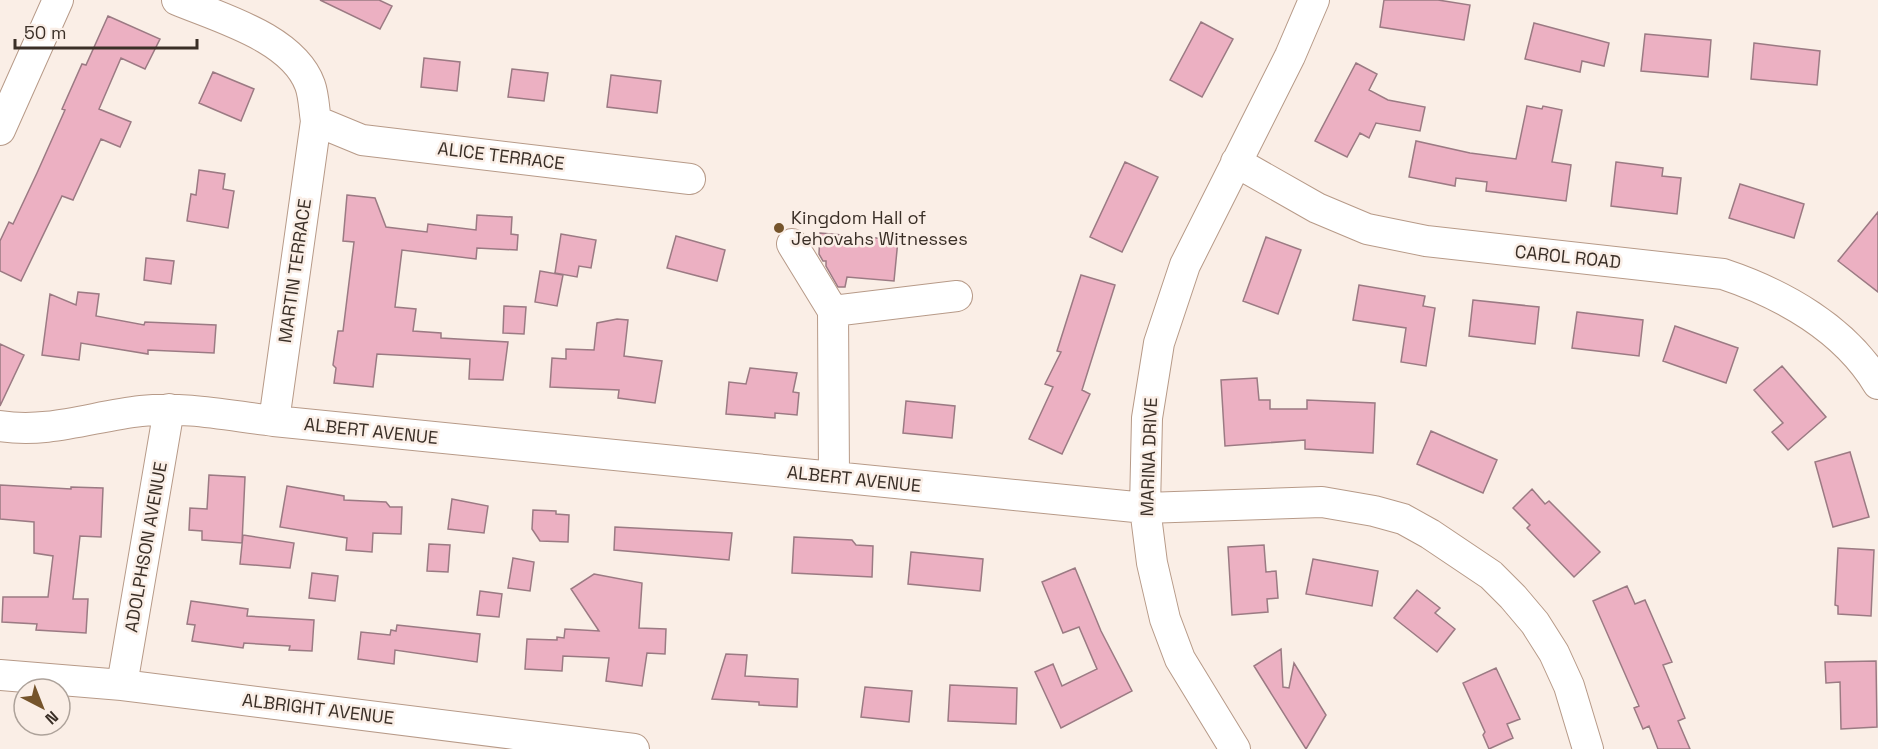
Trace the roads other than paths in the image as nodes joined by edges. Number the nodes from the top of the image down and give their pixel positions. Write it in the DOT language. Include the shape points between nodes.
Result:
graph roads {
  1 [pos="58,0"];
  2 [pos="177,0"];
  3 [pos="1314,0"];
  4 [pos="316,122"];
  5 [pos="0,130"];
  6 [pos="1236,162"];
  7 [pos="690,179"];
  8 [pos="792,244"];
  9 [pos="957,296"];
  10 [pos="833,311"];
  11 [pos="1878,384"];
  12 [pos="169,409"];
  13 [pos="274,421"];
  14 [pos="0,426"];
  15 [pos="834,477"];
  16 [pos="1145,508"];
  17 [pos="0,675"];
  18 [pos="122,685"];
  19 [pos="634,749"];
  20 [pos="1235,749"];
  21 [pos="1588,749"];
  1 -- 5 [label="street"];
  2 -- 4 [label="street, MARTIN TERRACE" via="270,39 295,59 310,85"];
  3 -- 6 [label="street, MARINA DRIVE"];
  4 -- 7 [label="street, ALICE TERRACE" via="362,140"];
  4 -- 13 [label="street, MARTIN TERRACE"];
  6 -- 11 [label="street, CAROL ROAD" via="1317,208 1367,229 1426,241 1723,274 1750,283 1806,312 1852,349"];
  6 -- 16 [label="street, MARINA DRIVE" via="1185,265 1159,343 1147,418"];
  8 -- 10 [label="street"];
  9 -- 10 [label="street"];
  10 -- 15 [label="street"];
  12 -- 13 [label="street, ALBERT AVENUE"];
  12 -- 14 [label="street, ALBERT AVENUE" via="35,429"];
  12 -- 18 [label="street, ADOLPHSON AVENUE"];
  13 -- 15 [label="street, ALBERT AVENUE"];
  15 -- 16 [label="street, ALBERT AVENUE"];
  16 -- 20 [label="street, MARINA DRIVE" via="1165,619 1180,659"];
  16 -- 21 [label="street, ALBERT AVENUE" via="1322,502 1403,519 1491,575 1535,623 1569,686"];
  17 -- 18 [label="street, ALBRIGHT AVENUE"];
  18 -- 19 [label="street, ALBRIGHT AVENUE"];
}
